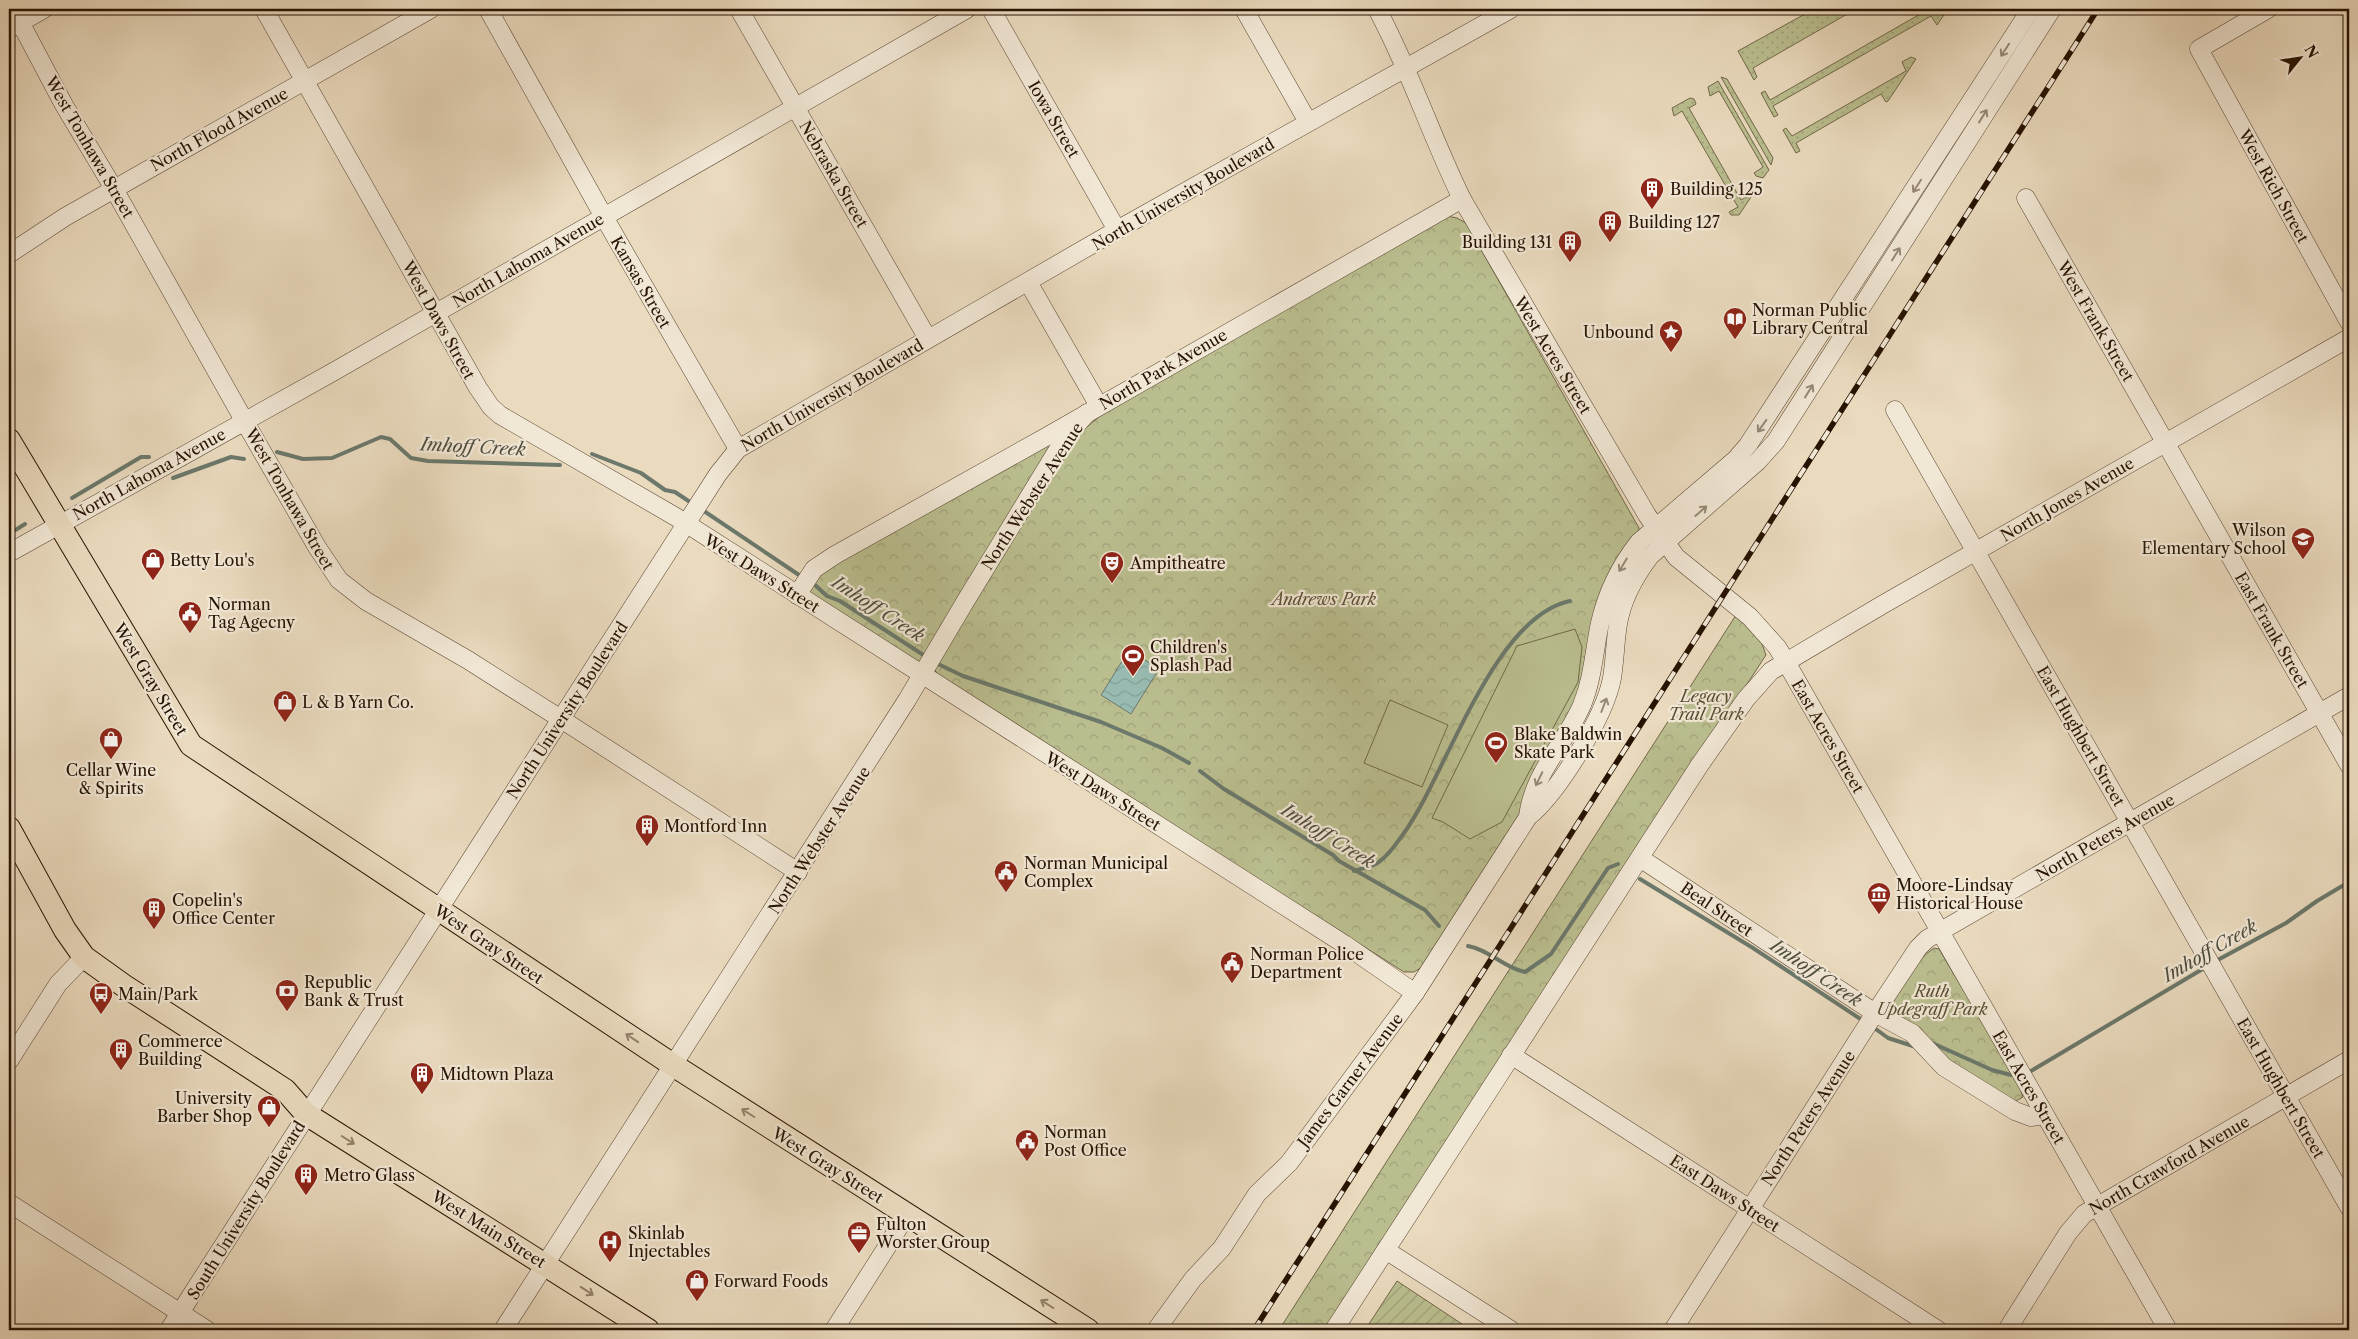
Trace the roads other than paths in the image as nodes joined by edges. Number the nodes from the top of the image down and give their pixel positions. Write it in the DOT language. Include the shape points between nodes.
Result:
graph roads {
  1 [pos="44,9"];
  2 [pos="264,9"];
  3 [pos="431,9"];
  4 [pos="488,9"];
  5 [pos="739,9"];
  6 [pos="967,9"];
  7 [pos="991,9"];
  8 [pos="1244,9"];
  9 [pos="1377,9"];
  10 [pos="1511,9"];
  11 [pos="2031,9"];
  12 [pos="2052,9"];
  13 [pos="2268,9"];
  14 [pos="14,26"];
  15 [pos="1406,67"];
  16 [pos="305,81"];
  17 [pos="795,106"];
  18 [pos="1308,122"];
  19 [pos="114,189"];
  20 [pos="2026,198"];
  21 [pos="1462,199"];
  22 [pos="604,217"];
  23 [pos="1118,230"];
  24 [pos="9,254"];
  25 [pos="1028,282"];
  26 [pos="435,312"];
  27 [pos="2349,322"];
  28 [pos="2349,338"];
  29 [pos="928,339"];
  30 [pos="1093,409"];
  31 [pos="1895,410"];
  32 [pos="245,422"];
  33 [pos="9,440"];
  34 [pos="2165,443"];
  35 [pos="738,449"];
  36 [pos="694,513"];
  37 [pos="58,525"];
  38 [pos="1654,528"];
  39 [pos="1664,543"];
  40 [pos="1976,551"];
  41 [pos="9,554"];
  42 [pos="797,594"];
  43 [pos="1786,662"];
  44 [pos="922,676"];
  45 [pos="2349,696"];
  46 [pos="2320,713"];
  47 [pos="562,718"];
  48 [pos="2349,765"];
  49 [pos="1528,817"];
  50 [pos="2130,822"];
  51 [pos="9,828"];
  52 [pos="1640,858"];
  53 [pos="798,872"];
  54 [pos="438,910"];
  55 [pos="1940,931"];
  56 [pos="84,957"];
  57 [pos="1415,993"];
  58 [pos="1870,1022"];
  59 [pos="1512,1055"];
  60 [pos="2349,1060"];
  61 [pos="9,1061"];
  62 [pos="672,1065"];
  63 [pos="2286,1096"];
  64 [pos="306,1114"];
  65 [pos="2045,1115"];
  66 [pos="9,1203"];
  67 [pos="2097,1206"];
  68 [pos="2349,1207"];
  69 [pos="1750,1209"];
  70 [pos="906,1214"];
  71 [pos="1387,1251"];
  72 [pos="546,1264"];
  73 [pos="180,1313"];
  74 [pos="169,1330"];
  75 [pos="207,1330"];
  76 [pos="503,1330"];
  77 [pos="648,1330"];
  78 [pos="834,1330"];
  79 [pos="1088,1330"];
  80 [pos="1156,1330"];
  81 [pos="1334,1330"];
  82 [pos="1511,1330"];
  83 [pos="1673,1330"];
  84 [pos="1938,1330"];
  85 [pos="2007,1330"];
  86 [pos="2168,1330"];
  1 -- 14 [label="street"];
  2 -- 16 [label="street, West Daws Street"];
  3 -- 16 [label="street, North Flood Avenue"];
  4 -- 22 [label="street, Kansas Street"];
  5 -- 17 [label="street, Nebraska Street"];
  6 -- 17 [label="street, North Lahoma Avenue"];
  7 -- 23 [label="street, Iowa Street"];
  8 -- 18 [label="street"];
  9 -- 15 [label="street, West Acres Street"];
  10 -- 15 [label="street, North University Boulevard"];
  11 -- 38 [label="street, James Garner Avenue, one-way" via="1766,421 1736,458"];
  39 -- 12 [label="street, James Garner Avenue, one-way" via="1758,461 1776,441"];
  13 -- 27 [label="street, West Rich Street" via="2199,49"];
  14 -- 19 [label="street, West Tonhawa Street"];
  15 -- 18 [label="street, North University Boulevard"];
  15 -- 21 [label="street, West Acres Street"];
  16 -- 19 [label="street, North Flood Avenue"];
  16 -- 26 [label="street, West Daws Street"];
  17 -- 22 [label="street, North Lahoma Avenue"];
  17 -- 29 [label="street, Nebraska Street"];
  18 -- 23 [label="street, North University Boulevard"];
  19 -- 24 [label="street, North Flood Avenue" via="64,217"];
  19 -- 32 [label="street, West Tonhawa Street"];
  20 -- 34 [label="street, West Frank Street"];
  21 -- 30 [label="street, North Park Avenue"];
  21 -- 38 [label="street, West Acres Street"];
  22 -- 26 [label="street, North Lahoma Avenue"];
  22 -- 35 [label="street, Kansas Street"];
  23 -- 25 [label="street, North University Boulevard"];
  25 -- 29 [label="street, North University Boulevard"];
  25 -- 30 [label="street"];
  26 -- 32 [label="street, North Lahoma Avenue"];
  26 -- 36 [label="street, West Daws Street" via="478,388 500,415"];
  28 -- 34 [label="street, North Jones Avenue"];
  29 -- 35 [label="street, North University Boulevard"];
  30 -- 42 [label="street, North Park Avenue" via="835,555 814,569"];
  30 -- 44 [label="street, North Webster Avenue" via="1066,438"];
  31 -- 40 [label="street, East Hughbert Street"];
  32 -- 37 [label="street, North Lahoma Avenue"];
  32 -- 47 [label="street, West Tonhawa Street" via="339,580 366,601"];
  33 -- 37 [label="main road, West Gray Street"];
  34 -- 40 [label="street, North Jones Avenue"];
  34 -- 46 [label="street, East Frank Street"];
  35 -- 36 [label="street, North University Boulevard"];
  36 -- 42 [label="street, West Daws Street"];
  36 -- 47 [label="street, North University Boulevard"];
  37 -- 41 [label="street, North Lahoma Avenue"];
  37 -- 54 [label="main road, West Gray Street" via="191,745"];
  38 -- 39 [label="street, West Acres Street"];
  38 -- 49 [label="street, James Garner Avenue, one-way" via="1635,547 1615,578 1600,625 1589,686 1581,707 1535,787"];
  39 -- 43 [label="street, West Acres Street" via="1694,573 1750,617"];
  49 -- 39 [label="street, James Garner Avenue, one-way" via="1549,795 1591,733 1612,677 1618,622 1628,594 1639,571"];
  40 -- 43 [label="street, North Jones Avenue"];
  40 -- 50 [label="street, East Hughbert Street"];
  42 -- 44 [label="street, West Daws Street"];
  43 -- 52 [label="street, North Jones Avenue" via="1771,671 1746,699"];
  43 -- 55 [label="street, East Acres Street"];
  44 -- 53 [label="street, North Webster Avenue"];
  44 -- 57 [label="street, West Daws Street" via="1336,939"];
  45 -- 46 [label="street, North Peters Avenue"];
  46 -- 48 [label="street, East Frank Street"];
  46 -- 50 [label="street, North Peters Avenue"];
  47 -- 53 [label="street, West Tonhawa Street"];
  47 -- 54 [label="street, North University Boulevard"];
  49 -- 57 [label="street, James Garner Avenue"];
  50 -- 55 [label="street, North Peters Avenue"];
  50 -- 63 [label="street, East Hughbert Street"];
  51 -- 56 [label="main road, West Main Street" via="65,930"];
  52 -- 58 [label="street, Beal Street"];
  52 -- 59 [label="street, North Jones Avenue"];
  53 -- 62 [label="street, North Webster Avenue"];
  62 -- 54 [label="main road, West Gray Street, one-way"];
  54 -- 64 [label="street, North University Boulevard"];
  55 -- 58 [label="street, North Peters Avenue" via="1918,948"];
  55 -- 65 [label="street, East Acres Street"];
  56 -- 61 [label="street" via="58,984"];
  56 -- 64 [label="main road, West Main Street" via="285,1090"];
  57 -- 80 [label="street, James Garner Avenue" via="1304,1143 1257,1194 1222,1248 1192,1278"];
  58 -- 65 [label="street, Beal Street" via="1912,1033 1944,1067 2015,1112 2031,1117"];
  58 -- 69 [label="street, North Peters Avenue"];
  59 -- 69 [label="street, East Daws Street"];
  59 -- 71 [label="street, North Jones Avenue"];
  60 -- 63 [label="street, North Crawford Avenue"];
  70 -- 62 [label="main road, West Gray Street, one-way"];
  62 -- 72 [label="street, North Webster Avenue"];
  63 -- 67 [label="street, North Crawford Avenue"];
  63 -- 68 [label="street, East Hughbert Street"];
  64 -- 72 [label="main road, West Main Street, one-way"];
  64 -- 73 [label="street, South University Boulevard"];
  65 -- 67 [label="street, East Acres Street"];
  66 -- 73 [label="street"];
  67 -- 85 [label="street, North Crawford Avenue" via="2084,1214 2068,1233"];
  67 -- 86 [label="street, East Acres Street"];
  69 -- 83 [label="street, North Peters Avenue"];
  69 -- 84 [label="street, East Daws Street"];
  70 -- 78 [label="street"];
  79 -- 70 [label="main road, West Gray Street, one-way"];
  71 -- 81 [label="street, North Jones Avenue"];
  71 -- 82 [label="street"];
  72 -- 76 [label="street, North Webster Avenue"];
  72 -- 77 [label="main road, West Main Street, one-way"];
  73 -- 74 [label="street, South University Boulevard"];
  73 -- 75 [label="street"];
}
